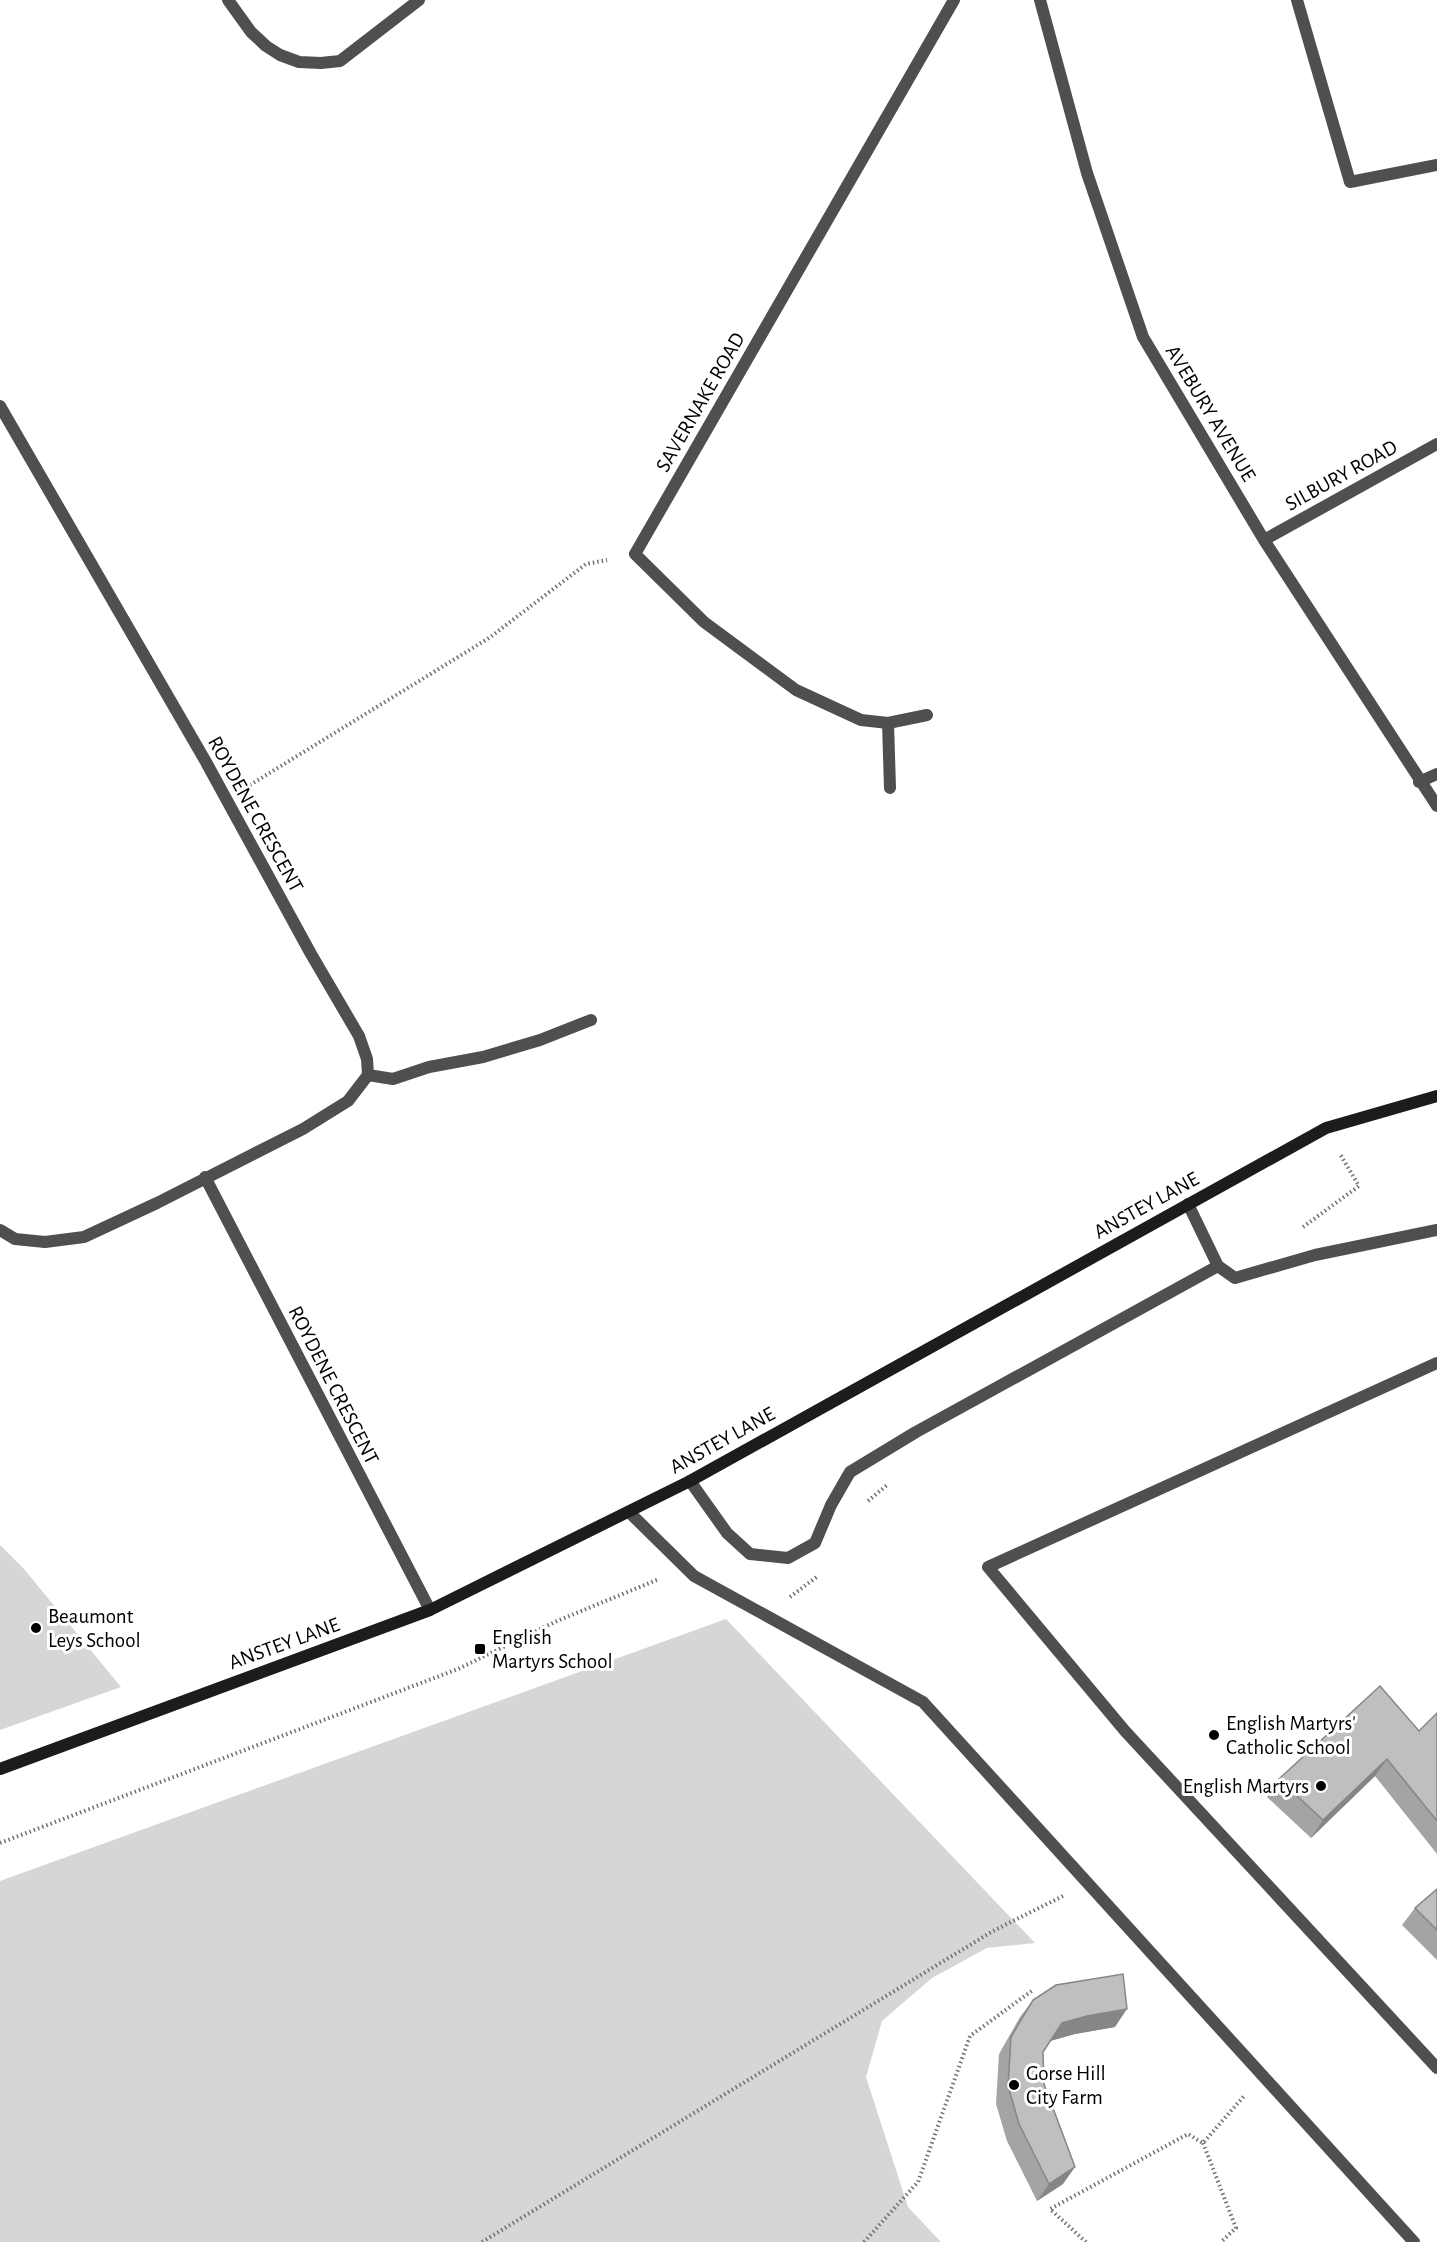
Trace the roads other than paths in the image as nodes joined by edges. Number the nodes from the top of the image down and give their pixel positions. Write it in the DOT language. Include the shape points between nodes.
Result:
graph roads {
  1 [pos="228,0"];
  2 [pos="419,0"];
  3 [pos="954,0"];
  4 [pos="1041,0"];
  5 [pos="1297,0"];
  6 [pos="1437,165"];
  7 [pos="0,406"];
  8 [pos="1437,444"];
  9 [pos="1263,540"];
  10 [pos="927,715"];
  11 [pos="888,723"];
  12 [pos="1437,774"];
  13 [pos="1419,782"];
  14 [pos="890,788"];
  15 [pos="1437,806"];
  16 [pos="591,1020"];
  17 [pos="368,1076"];
  18 [pos="1437,1096"];
  19 [pos="205,1178"];
  20 [pos="1188,1204"];
  21 [pos="0,1230"];
  22 [pos="1437,1230"];
  23 [pos="1218,1266"];
  24 [pos="1437,1364"];
  25 [pos="690,1481"];
  26 [pos="629,1512"];
  27 [pos="430,1610"];
  28 [pos="0,1769"];
  29 [pos="1437,2068"];
  30 [pos="1414,2242"];
  1 -- 2 [label="street" via="266,46 299,62 321,63 340,61"];
  3 -- 11 [label="street, SAVERNAKE ROAD" via="634,554 705,622 796,690 861,720"];
  4 -- 9 [label="street, AVEBURY AVENUE" via="1087,173 1143,337"];
  5 -- 6 [label="street" via="1350,182"];
  7 -- 17 [label="street, ROYDENE CRESCENT" via="359,1036"];
  8 -- 9 [label="street, SILBURY ROAD"];
  9 -- 13 [label="street, AVEBURY AVENUE"];
  10 -- 11 [label="street"];
  11 -- 14 [label="street"];
  12 -- 13 [label="street"];
  13 -- 15 [label="street, AVEBURY AVENUE"];
  16 -- 17 [label="street" via="483,1057 429,1067 393,1079"];
  17 -- 19 [label="street" via="348,1101 254,1156"];
  18 -- 20 [label="main road, ANSTEY LANE" via="1326,1128"];
  19 -- 21 [label="street" via="84,1237 45,1242 15,1239"];
  19 -- 27 [label="street, ROYDENE CRESCENT"];
  20 -- 23 [label="street"];
  20 -- 25 [label="main road, ANSTEY LANE"];
  22 -- 23 [label="street" via="1315,1255 1235,1278"];
  23 -- 25 [label="street" via="850,1472 815,1543 788,1558 750,1554 727,1533"];
  24 -- 29 [label="street" via="988,1567 1125,1731"];
  25 -- 26 [label="main road, ANSTEY LANE"];
  26 -- 27 [label="main road, ANSTEY LANE"];
  26 -- 30 [label="street" via="694,1576 923,1702"];
  27 -- 28 [label="main road, ANSTEY LANE"];
}
